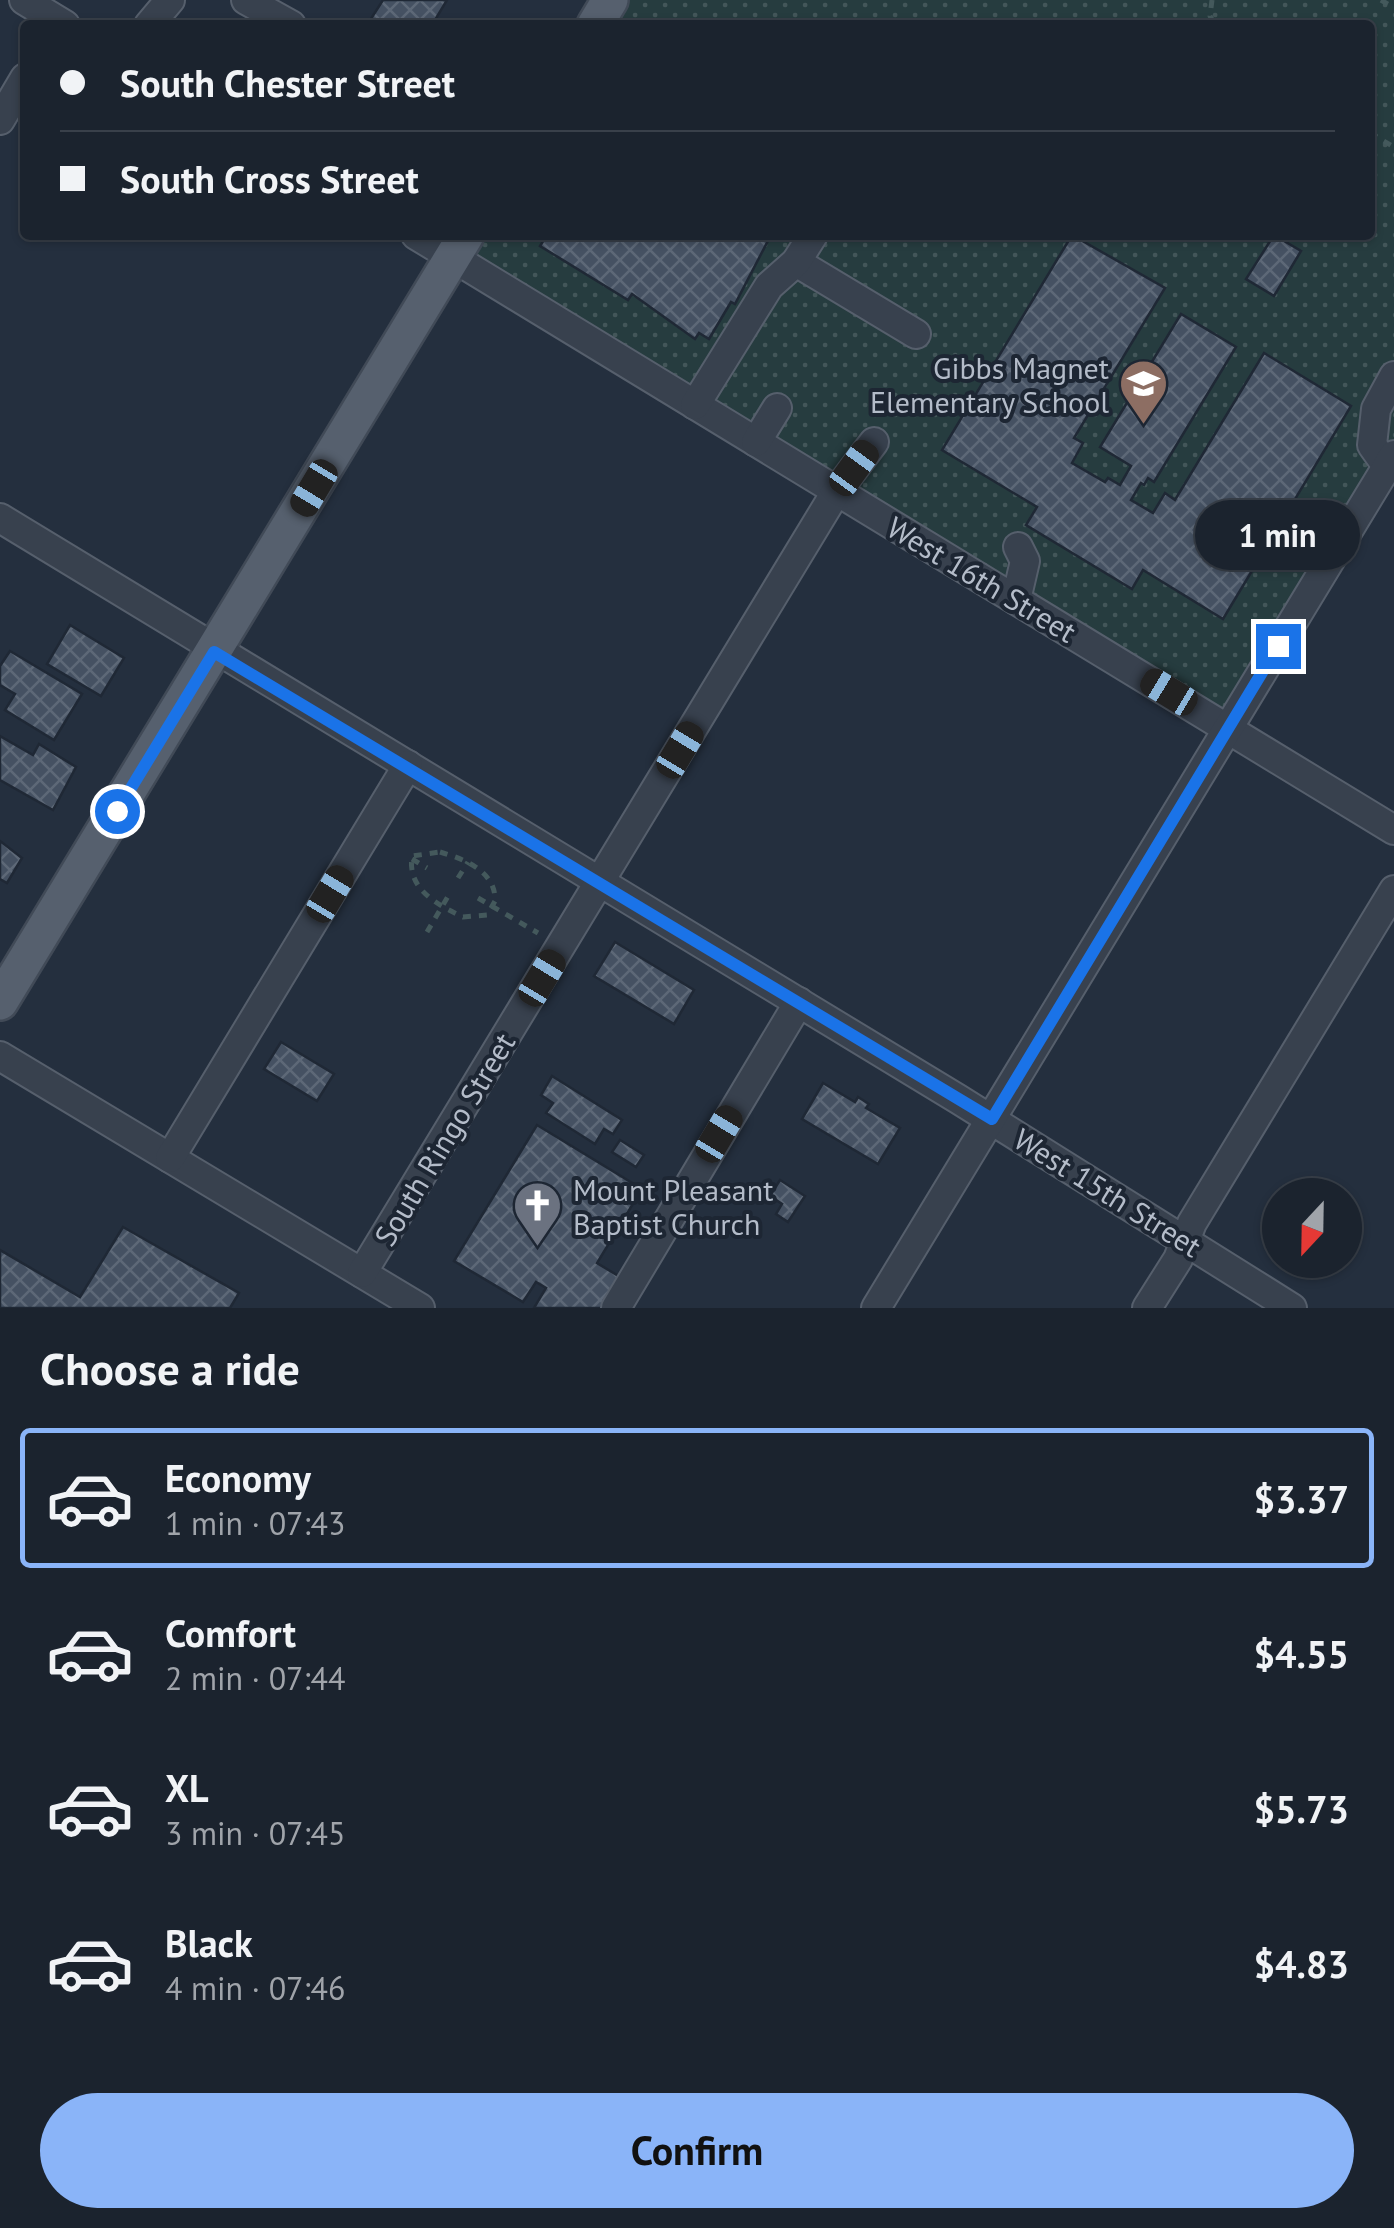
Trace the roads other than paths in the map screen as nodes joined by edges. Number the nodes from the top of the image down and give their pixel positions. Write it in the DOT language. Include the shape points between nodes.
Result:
graph roads {
  1 [pos="24,0"];
  2 [pos="170,0"];
  3 [pos="246,0"];
  4 [pos="62,18"];
  5 [pos="153,20"];
  6 [pos="282,20"];
  7 [pos="20,86"];
  8 [pos="0,120"];
  9 [pos="810,240"];
  10 [pos="459,246"];
  11 [pos="796,262"];
  12 [pos="916,334"];
  13 [pos="1394,376"];
  14 [pos="695,405"];
  15 [pos="777,408"];
  16 [pos="756,442"];
  17 [pos="874,442"];
  18 [pos="1390,460"];
  19 [pos="836,492"];
  20 [pos="4,530"];
  21 [pos="1018,547"];
  22 [pos="1016,600"];
  23 [pos="214,652"];
  24 [pos="1230,728"];
  25 [pos="408,765"];
  26 [pos="1394,830"];
  27 [pos="601,882"];
  28 [pos="1394,890"];
  29 [pos="0,1002"];
  30 [pos="799,1002"];
  31 [pos="0,1056"];
  32 [pos="992,1119"];
  33 [pos="170,1158"];
  34 [pos="1186,1241"];
  35 [pos="369,1288"];
  36 [pos="420,1308"];
  37 [pos="616,1308"];
  38 [pos="876,1308"];
  39 [pos="1148,1308"];
  40 [pos="1292,1308"];
  1 -- 4 [label="street"];
  2 -- 5 [label="street"];
  3 -- 6 [label="street"];
  7 -- 8 [label="street"];
  9 -- 11 [label="street"];
  10 -- 14 [label="street, West 16th Street"];
  10 -- 23 [label="main road"];
  11 -- 12 [label="street"];
  11 -- 14 [label="street" via="769,286"];
  13 -- 18 [label="street" via="1376,408 1372,445"];
  14 -- 16 [label="street, West 16th Street"];
  15 -- 16 [label="street"];
  16 -- 19 [label="street, West 16th Street"];
  17 -- 19 [label="street, South Ringo Street"];
  18 -- 24 [label="street"];
  19 -- 22 [label="street, West 16th Street"];
  19 -- 27 [label="street, South Ringo Street"];
  20 -- 23 [label="street, West 15th Street"];
  21 -- 22 [label="street" via="1025,561"];
  22 -- 24 [label="street, West 16th Street"];
  23 -- 25 [label="street, West 15th Street"];
  23 -- 29 [label="main road"];
  24 -- 26 [label="street, West 16th Street"];
  24 -- 32 [label="street"];
  25 -- 27 [label="street, West 15th Street"];
  25 -- 33 [label="street"];
  27 -- 30 [label="street, West 15th Street"];
  27 -- 35 [label="street, South Ringo Street"];
  28 -- 34 [label="street"];
  30 -- 32 [label="street, West 15th Street"];
  30 -- 37 [label="street"];
  31 -- 33 [label="street"];
  32 -- 34 [label="street, West 15th Street"];
  32 -- 38 [label="street"];
  33 -- 35 [label="street"];
  34 -- 39 [label="street"];
  34 -- 40 [label="street, West 15th Street"];
  35 -- 36 [label="street"];
}
